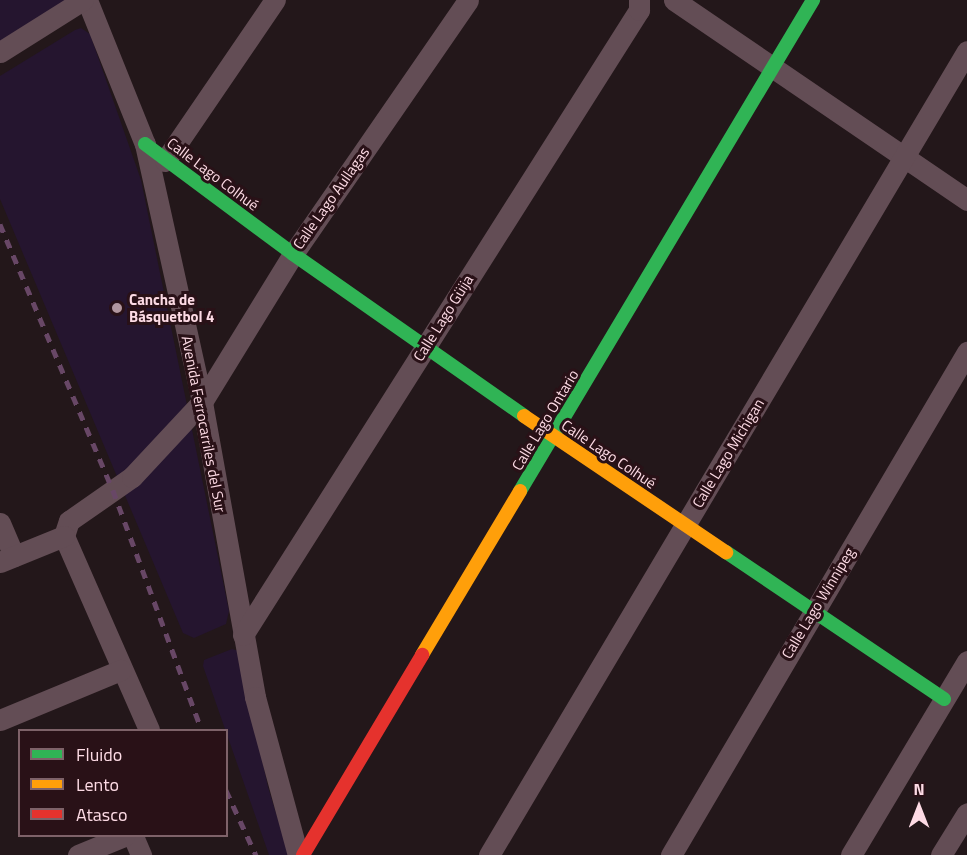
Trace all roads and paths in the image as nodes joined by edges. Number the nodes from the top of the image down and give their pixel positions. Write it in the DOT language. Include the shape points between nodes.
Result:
graph roads {
  1 [pos="85,0"];
  2 [pos="275,0"];
  3 [pos="468,0"];
  4 [pos="674,0"];
  5 [pos="813,0"];
  6 [pos="634,3"];
  7 [pos="967,51"];
  8 [pos="0,52"];
  9 [pos="774,67"];
  10 [pos="145,144"];
  11 [pos="904,157"];
  12 [pos="165,161"];
  13 [pos="967,200"];
  14 [pos="293,254"];
  15 [pos="425,347"];
  16 [pos="967,352"];
  17 [pos="202,402"];
  18 [pos="554,437"];
  19 [pos="0,524"];
  20 [pos="685,525"];
  21 [pos="64,536"];
  22 [pos="7,559"];
  23 [pos="812,614"];
  24 [pos="243,635"];
  25 [pos="967,661"];
  26 [pos="121,670"];
  27 [pos="944,699"];
  28 [pos="0,720"];
  29 [pos="148,729"];
  30 [pos="967,813"];
  31 [pos="122,837"];
  32 [pos="133,837"];
  33 [pos="496,852"];
  34 [pos="78,855"];
  35 [pos="141,855"];
  36 [pos="301,855"];
  37 [pos="671,855"];
  38 [pos="850,855"];
  39 [pos="941,855"];
  1 -- 8 [label="street"];
  1 -- 10 [label="street, Avenida Ferrocarriles del Sur"];
  2 -- 12 [label="street"];
  3 -- 14 [label="street, Calle Lago Aullagas"];
  4 -- 9 [label="street"];
  5 -- 9 [label="street, Calle Lago Ontario"];
  6 -- 15 [label="street, Calle Lago Güija"];
  7 -- 11 [label="street, Calle Lago Michigan"];
  9 -- 11 [label="street"];
  9 -- 18 [label="street, Calle Lago Ontario"];
  10 -- 12 [label="street, Calle Lago Colhué"];
  10 -- 17 [label="street, Avenida Ferrocarriles del Sur"];
  11 -- 13 [label="street"];
  11 -- 20 [label="street, Calle Lago Michigan"];
  12 -- 14 [label="street, Calle Lago Colhué"];
  14 -- 15 [label="street, Calle Lago Colhué"];
  14 -- 17 [label="street, Calle Lago Aullagas"];
  15 -- 18 [label="street, Calle Lago Colhué"];
  15 -- 24 [label="street, Calle Lago Güija"];
  16 -- 23 [label="street, Calle Lago Winnipeg"];
  17 -- 21 [label="street, Calle Lago Aullagas" via="132,477 69,521"];
  17 -- 24 [label="street, Avenida Ferrocarriles del Sur"];
  18 -- 20 [label="street, Calle Lago Colhué"];
  18 -- 36 [label="street, Calle Lago Ontario"];
  19 -- 22 [label="street"];
  20 -- 23 [label="street, Calle Lago Colhué"];
  20 -- 33 [label="street, Calle Lago Michigan"];
  21 -- 22 [label="street"];
  21 -- 26 [label="street"];
  23 -- 27 [label="street, Calle Lago Colhué"];
  23 -- 37 [label="street, Calle Lago Winnipeg"];
  24 -- 36 [label="street, Avenida Ferrocarriles del Sur" via="255,697"];
  25 -- 27 [label="street"];
  26 -- 28 [label="street"];
  26 -- 29 [label="street"];
  27 -- 38 [label="street"];
  30 -- 39 [label="street"];
  31 -- 34 [label="street"];
  32 -- 35 [label="street"];
}
